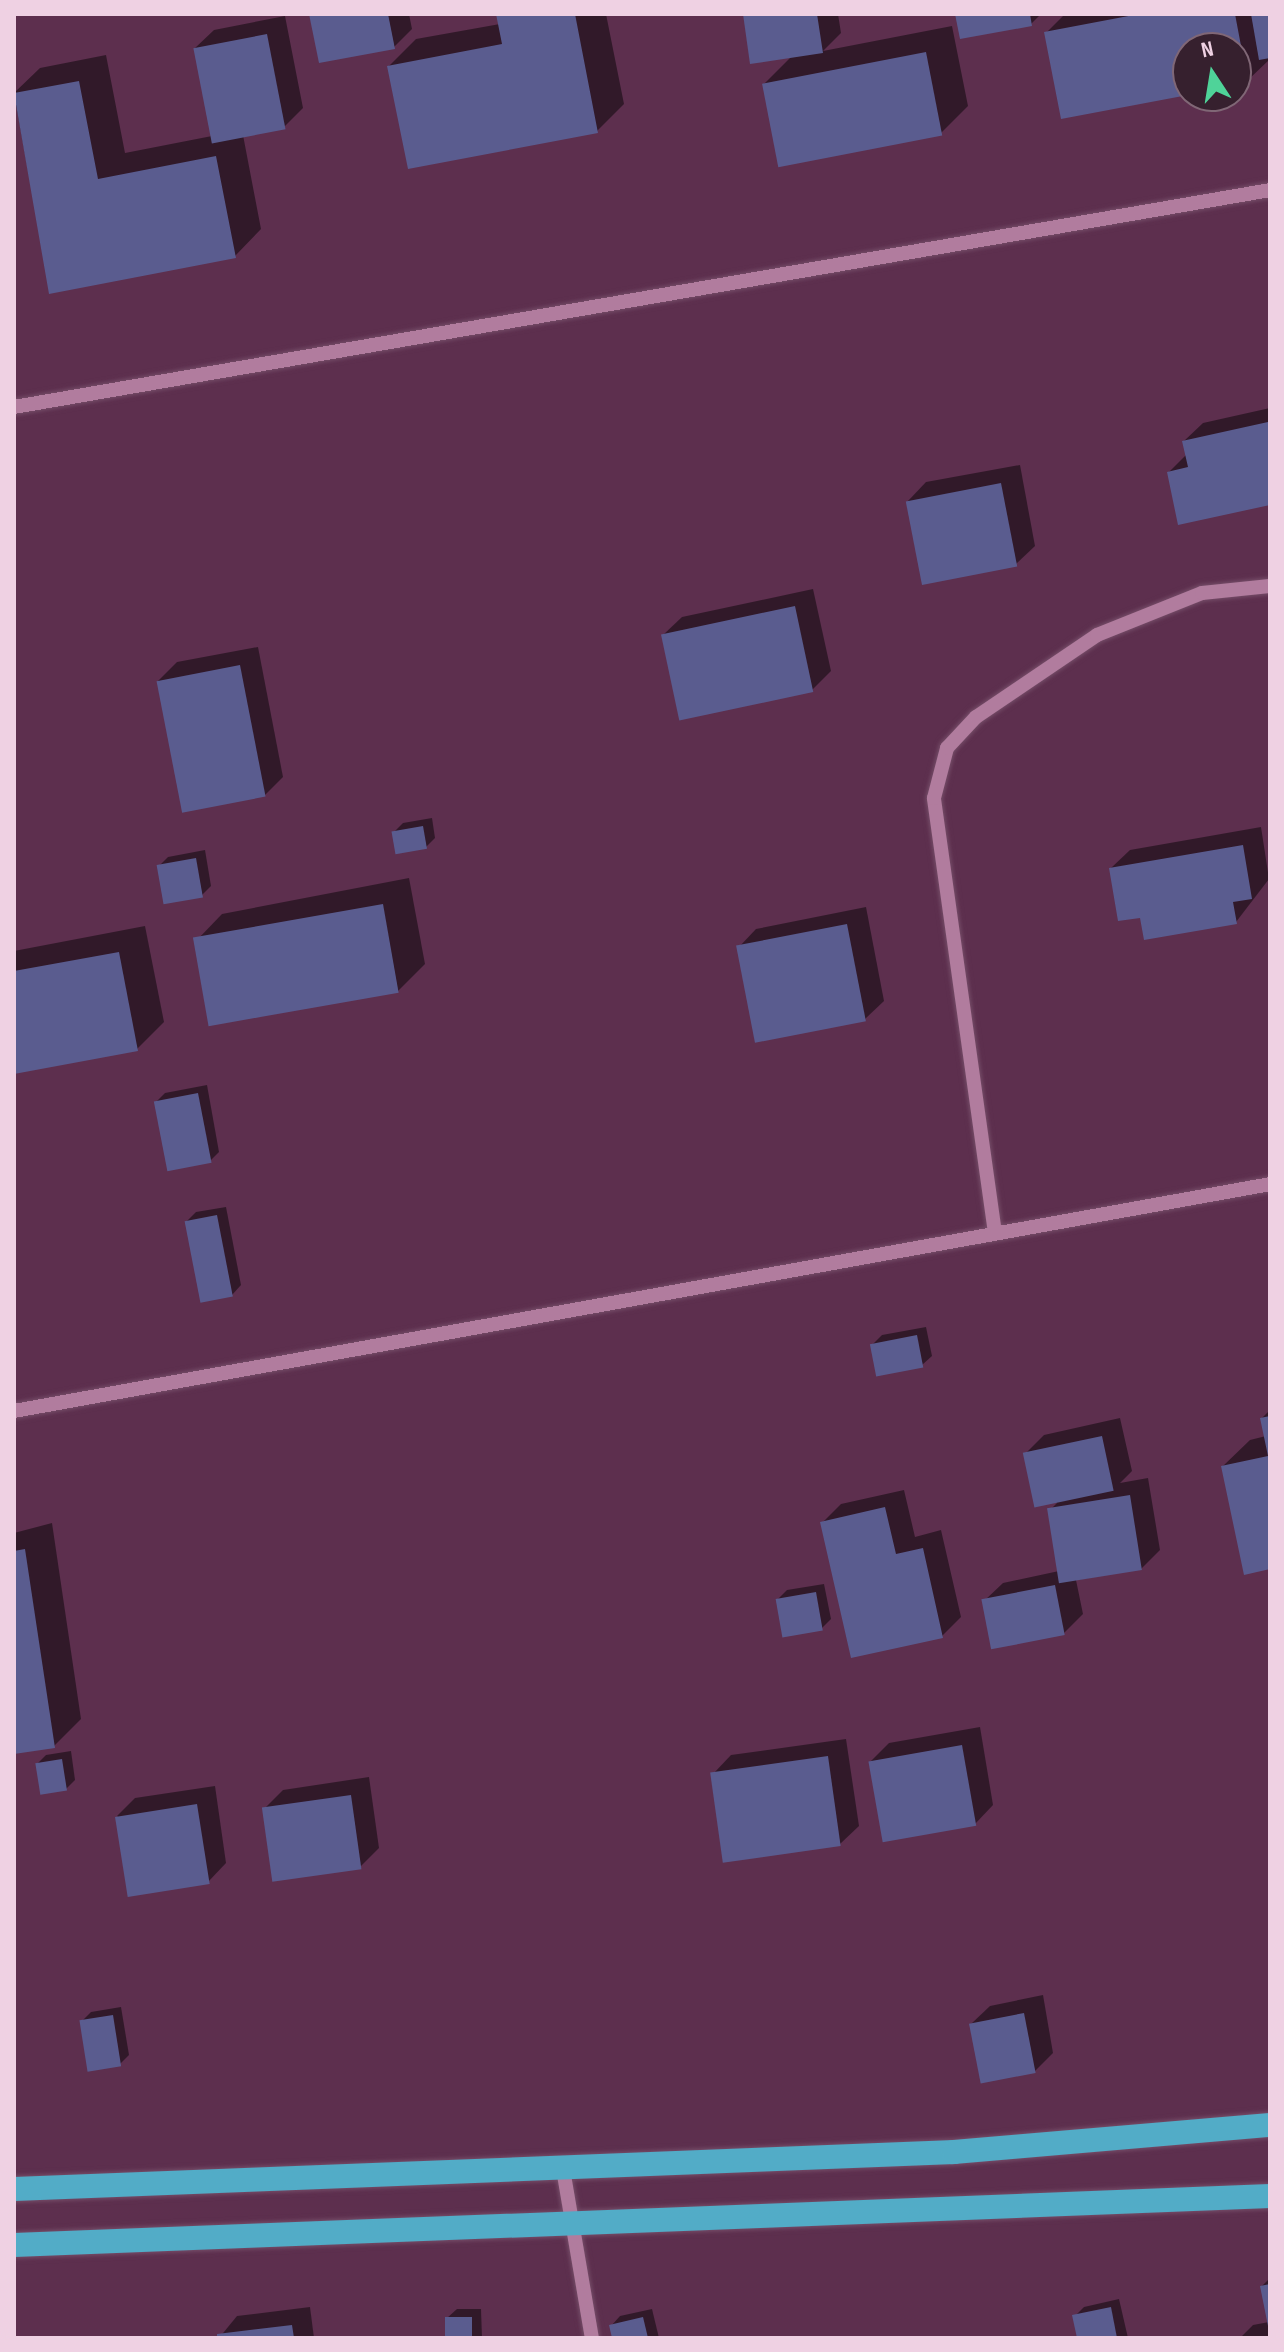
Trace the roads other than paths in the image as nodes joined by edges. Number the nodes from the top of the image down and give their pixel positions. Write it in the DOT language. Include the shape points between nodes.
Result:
graph roads {
  1 [pos="1270,190"];
  2 [pos="14,407"];
  3 [pos="1270,586"];
  4 [pos="1270,1184"];
  5 [pos="995,1233"];
  6 [pos="14,1411"];
  7 [pos="1270,2125"];
  8 [pos="563,2169"];
  9 [pos="14,2189"];
  10 [pos="1270,2196"];
  11 [pos="573,2225"];
  12 [pos="14,2245"];
  13 [pos="592,2338"];
  1 -- 2 [label="street"];
  3 -- 5 [label="street" via="1202,593 1097,635 997,701 947,748 934,798"];
  4 -- 5 [label="street"];
  5 -- 6 [label="street"];
  7 -- 8 [label="highway" via="954,2152"];
  8 -- 9 [label="highway"];
  8 -- 11 [label="street"];
  10 -- 11 [label="highway"];
  11 -- 12 [label="highway"];
  11 -- 13 [label="street"];
}
